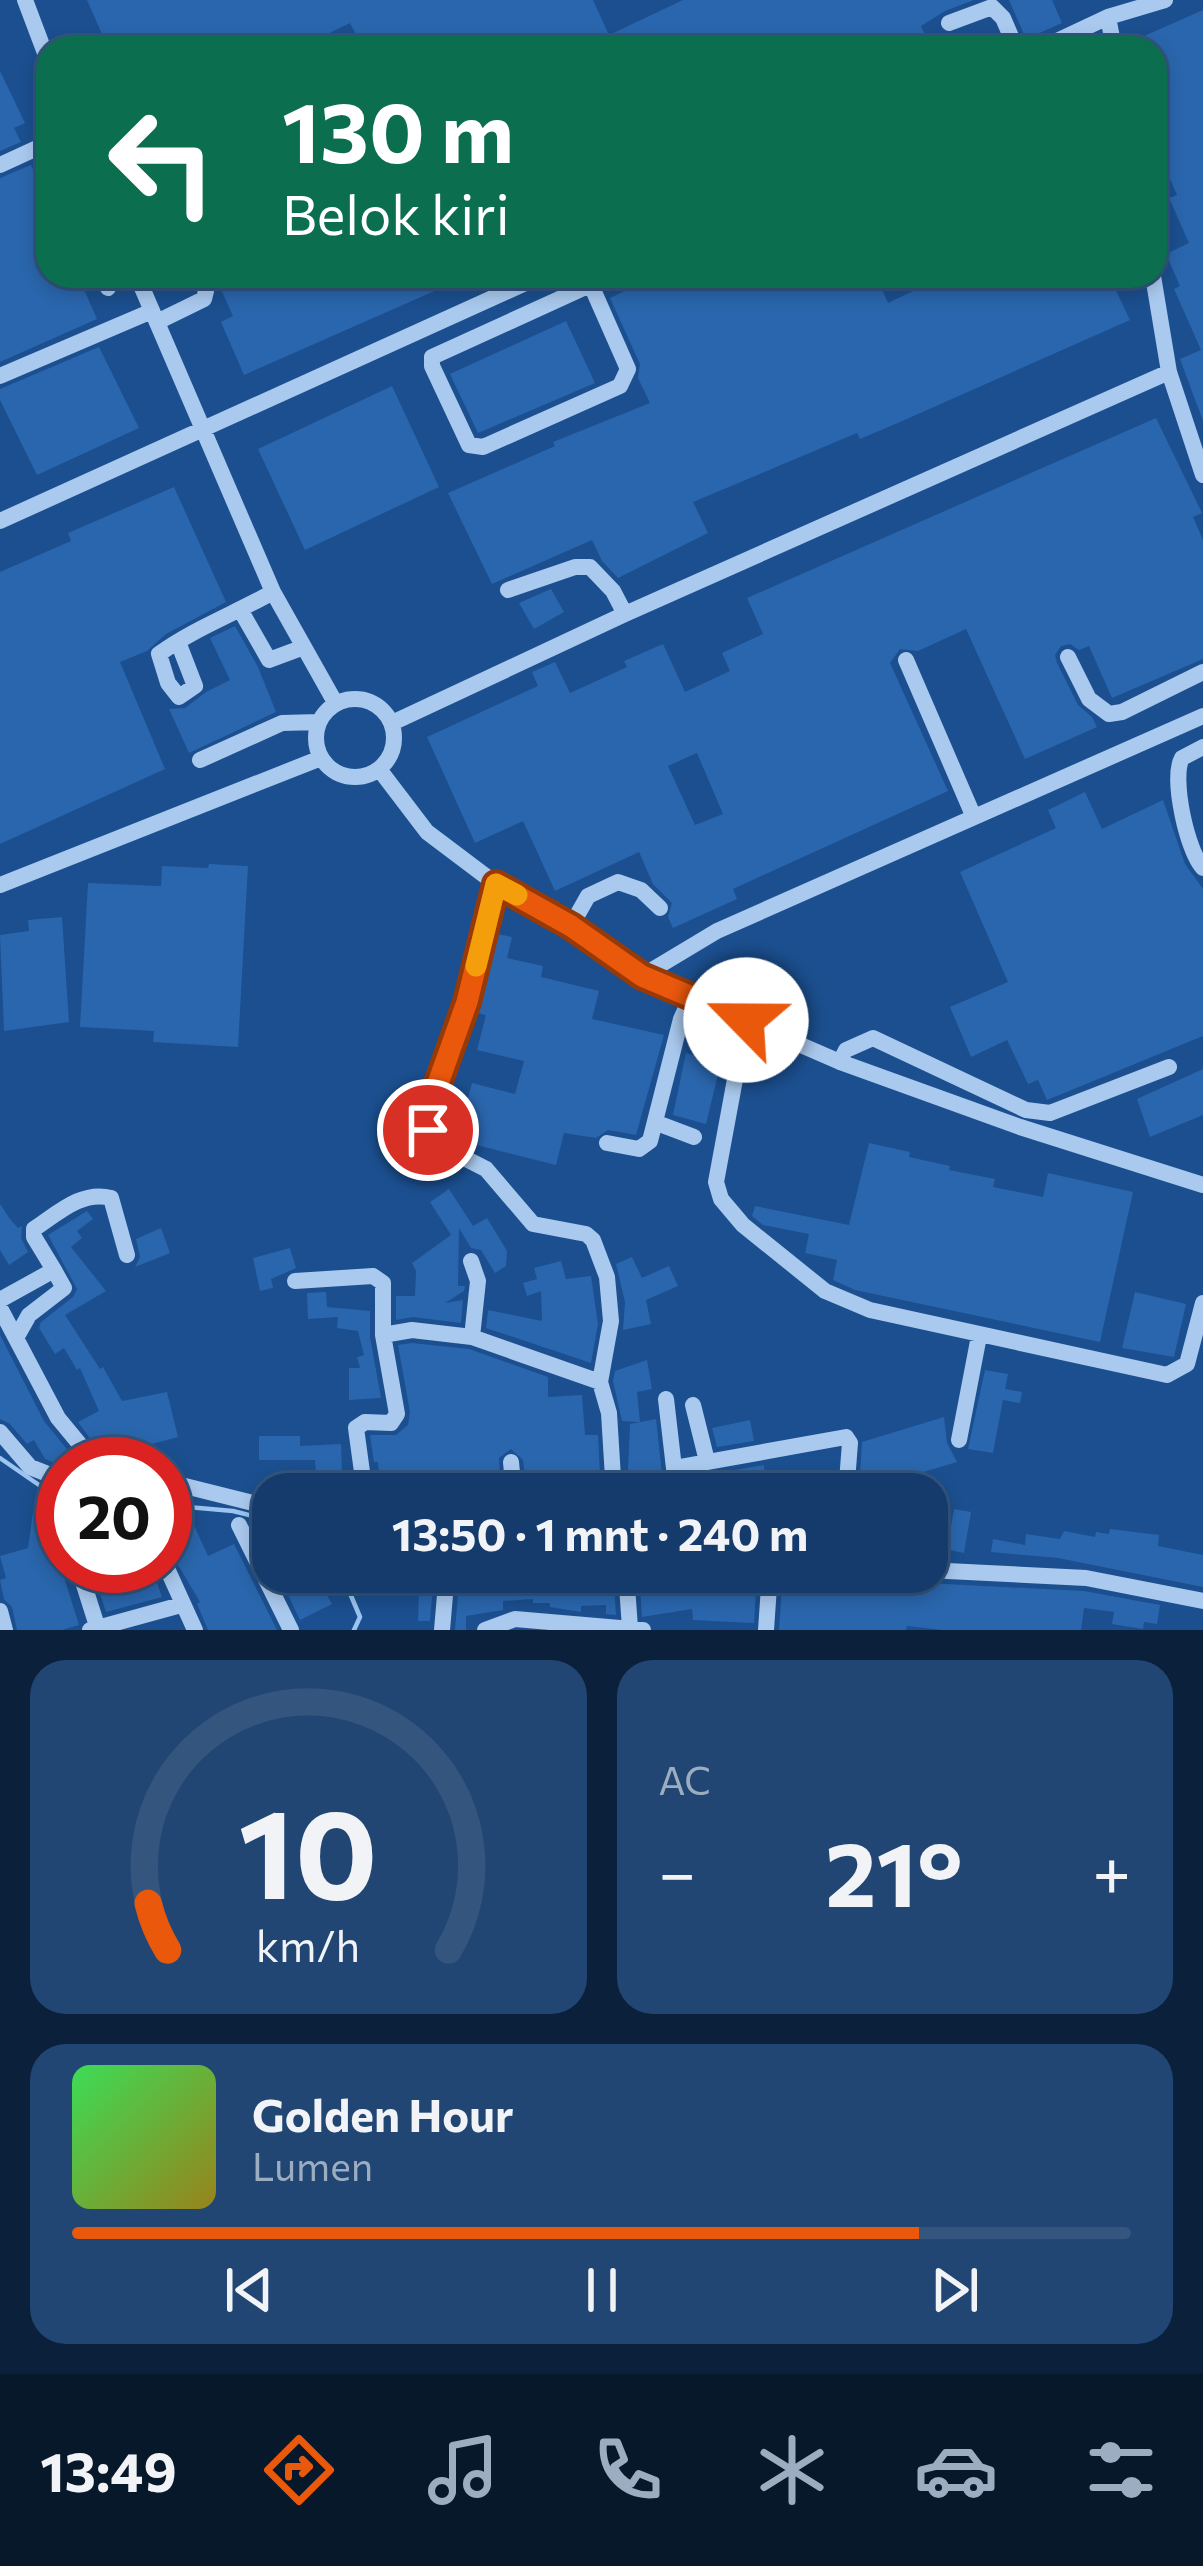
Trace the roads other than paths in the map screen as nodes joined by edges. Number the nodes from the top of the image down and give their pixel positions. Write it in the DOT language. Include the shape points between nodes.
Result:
graph roads {
  1 [pos="25,0"];
  2 [pos="1165,0"];
  3 [pos="1108,17"];
  4 [pos="949,23"];
  5 [pos="39,36"];
  6 [pos="1011,36"];
  7 [pos="1068,36"];
  8 [pos="1112,36"];
  9 [pos="36,150"];
  10 [pos="0,165"];
  11 [pos="141,288"];
  12 [pos="205,288"];
  13 [pos="514,288"];
  14 [pos="574,288"];
  15 [pos="591,288"];
  16 [pos="1156,288"];
  17 [pos="154,316"];
  18 [pos="1169,372"];
  19 [pos="0,376"];
  20 [pos="203,426"];
  21 [pos="1203,475"];
  22 [pos="0,521"];
  23 [pos="508,590"];
  24 [pos="273,592"];
  25 [pos="241,611"];
  26 [pos="625,614"];
  27 [pos="178,642"];
  28 [pos="304,647"];
  29 [pos="1068,657"];
  30 [pos="906,660"];
  31 [pos="1203,672"];
  32 [pos="336,704"];
  33 [pos="1203,716"];
  34 [pos="319,722"];
  35 [pos="392,723"];
  36 [pos="1203,747"];
  37 [pos="322,758"];
  38 [pos="200,760"];
  39 [pos="380,770"];
  40 [pos="973,814"];
  41 [pos="1203,868"];
  42 [pos="496,884"];
  43 [pos="0,885"];
  44 [pos="660,908"];
  45 [pos="571,926"];
  46 [pos="642,976"];
  47 [pos="691,998"];
  48 [pos="746,1020"];
  49 [pos="840,1062"];
  50 [pos="1169,1067"];
  51 [pos="657,1123"];
  52 [pos="694,1137"];
  53 [pos="607,1143"];
  54 [pos="1203,1185"];
  55 [pos="127,1255"];
  56 [pos="471,1261"];
  57 [pos="54,1270"];
  58 [pos="295,1280"];
  59 [pos="1203,1303"];
  60 [pos="0,1304"];
  61 [pos="383,1336"];
  62 [pos="472,1336"];
  63 [pos="979,1336"];
  64 [pos="16,1338"];
  65 [pos="601,1382"];
  66 [pos="666,1400"];
  67 [pos="693,1405"];
  68 [pos="0,1432"];
  69 [pos="74,1437"];
  70 [pos="959,1440"];
  71 [pos="511,1462"];
  72 [pos="707,1462"];
  73 [pos="674,1468"];
  74 [pos="36,1469"];
  75 [pos="362,1473"];
  76 [pos="512,1473"];
  77 [pos="613,1473"];
  78 [pos="675,1473"];
  79 [pos="848,1473"];
  80 [pos="192,1488"];
  81 [pos="252,1503"];
  82 [pos="238,1525"];
  83 [pos="948,1571"];
  84 [pos="84,1593"];
  85 [pos="176,1593"];
  86 [pos="445,1593"];
  87 [pos="626,1593"];
  88 [pos="769,1593"];
  89 [pos="1203,1601"];
  90 [pos="181,1605"];
  91 [pos="0,1611"];
  92 [pos="94,1629"];
  93 [pos="627,1629"];
  94 [pos="5,1630"];
  95 [pos="195,1630"];
  96 [pos="291,1630"];
  97 [pos="442,1630"];
  98 [pos="485,1630"];
  99 [pos="766,1630"];
  1 -- 5 [label="street"];
  2 -- 3 [label="street"];
  3 -- 7 [label="street"];
  3 -- 8 [label="street"];
  4 -- 6 [label="street" via="992,7"];
  9 -- 10 [label="street"];
  11 -- 17 [label="street"];
  12 -- 17 [label="street" via="204,298"];
  13 -- 20 [label="street"];
  14 -- 15 [label="street" via="432,357 472,448 627,378"];
  16 -- 18 [label="street"];
  17 -- 19 [label="street"];
  17 -- 20 [label="street"];
  18 -- 21 [label="street"];
  18 -- 26 [label="street"];
  20 -- 22 [label="street"];
  20 -- 24 [label="street"];
  23 -- 26 [label="street" via="590,567"];
  24 -- 25 [label="street"];
  24 -- 28 [label="street"];
  25 -- 27 [label="street"];
  25 -- 28 [label="street" via="268,660"];
  26 -- 35 [label="street"];
  28 -- 32 [label="street"];
  29 -- 31 [label="street" via="1089,699 1108,714"];
  30 -- 40 [label="street"];
  32 -- 34 [label="street"];
  32 -- 35 [label="street" via="375,704"];
  33 -- 40 [label="street"];
  34 -- 37 [label="street"];
  34 -- 38 [label="street" via="282,723"];
  35 -- 39 [label="street" via="393,748"];
  36 -- 41 [label="street" via="1182,758 1175,773 1192,852"];
  37 -- 39 [label="street" via="355,778"];
  37 -- 43 [label="street"];
  39 -- 42 [label="street" via="427,832"];
  40 -- 46 [label="street" via="717,931"];
  42 -- 45 [label="street"];
  42 -- 65 [label="street" via="428,1130 437,1144 486,1169 533,1224 593,1240 611,1321"];
  44 -- 45 [label="street" via="618,882 588,896"];
  45 -- 46 [label="street"];
  46 -- 47 [label="street"];
  47 -- 48 [label="street"];
  47 -- 51 [label="street"];
  48 -- 49 [label="street"];
  48 -- 63 [label="street" via="716,1182 730,1214 825,1292"];
  49 -- 50 [label="street" via="873,1038 1026,1111 1050,1113"];
  49 -- 54 [label="street"];
  51 -- 52 [label="street"];
  51 -- 53 [label="street" via="638,1149"];
  55 -- 57 [label="street" via="111,1198 93,1194 34,1228"];
  56 -- 62 [label="street" via="478,1281"];
  57 -- 60 [label="street"];
  57 -- 64 [label="street" via="64,1288 29,1315"];
  58 -- 61 [label="street" via="381,1279"];
  59 -- 63 [label="street" via="1187,1364 1167,1375"];
  60 -- 64 [label="street"];
  61 -- 62 [label="street"];
  61 -- 75 [label="street" via="397,1414 391,1423 356,1428"];
  62 -- 65 [label="street"];
  63 -- 70 [label="street"];
  64 -- 69 [label="street"];
  65 -- 77 [label="street"];
  66 -- 73 [label="street"];
  67 -- 72 [label="street"];
  68 -- 74 [label="street"];
  71 -- 76 [label="street"];
  72 -- 73 [label="street"];
  72 -- 79 [label="street" via="846,1437"];
  73 -- 78 [label="street"];
  80 -- 81 [label="street"];
  82 -- 96 [label="street"];
  83 -- 89 [label="street" via="1086,1578"];
  84 -- 92 [label="street"];
  85 -- 90 [label="street"];
  86 -- 97 [label="street"];
  87 -- 93 [label="street"];
  88 -- 99 [label="street"];
  90 -- 92 [label="street"];
  90 -- 95 [label="street"];
  91 -- 94 [label="street"];
  93 -- 98 [label="street" via="515,1619"];
}
